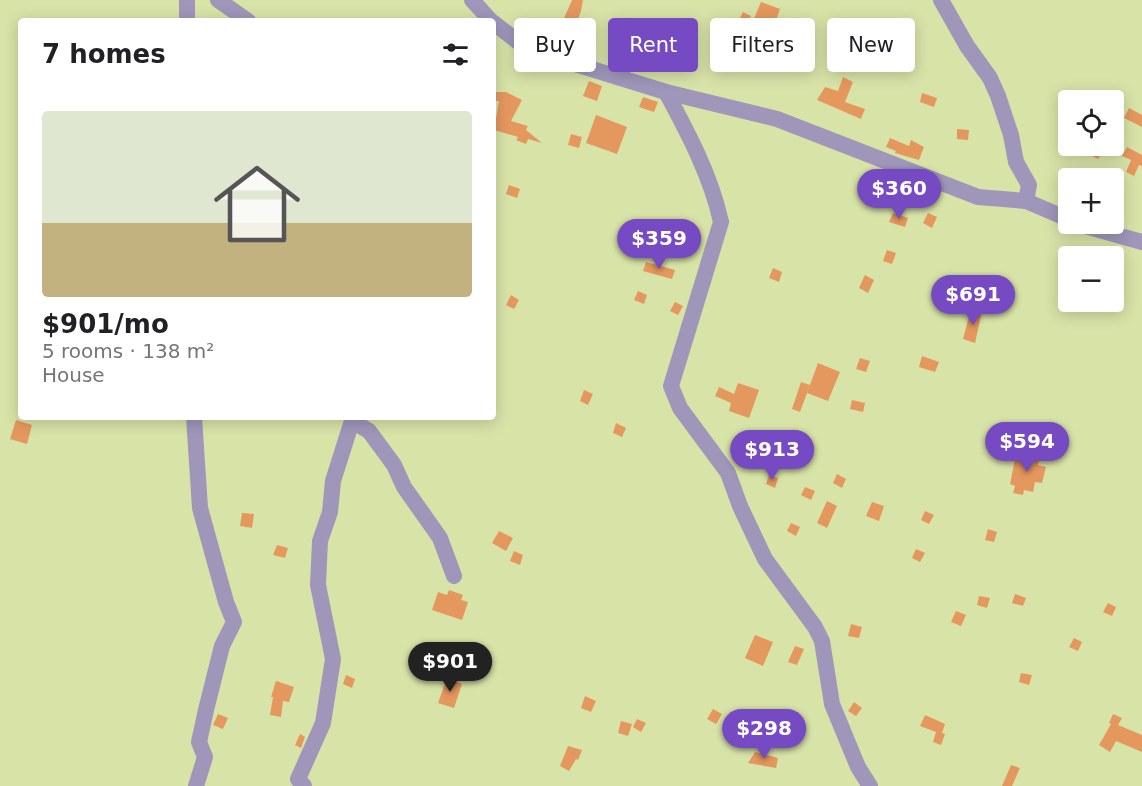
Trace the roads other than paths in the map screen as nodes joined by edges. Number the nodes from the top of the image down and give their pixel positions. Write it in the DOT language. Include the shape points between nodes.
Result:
graph roads {
  1 [pos="187,0"];
  2 [pos="218,0"];
  3 [pos="472,0"];
  4 [pos="941,0"];
  5 [pos="187,18"];
  6 [pos="244,18"];
  7 [pos="487,18"];
  8 [pos="496,26"];
  9 [pos="666,92"];
  10 [pos="1026,201"];
  11 [pos="1058,215"];
  12 [pos="1114,234"];
  13 [pos="1142,242"];
  14 [pos="194,420"];
  15 [pos="353,420"];
  16 [pos="354,420"];
  17 [pos="454,576"];
  18 [pos="196,786"];
  19 [pos="304,786"];
  20 [pos="870,786"];
  1 -- 5 [label="street"];
  2 -- 6 [label="street"];
  3 -- 7 [label="street"];
  4 -- 10 [label="street" via="998,96 1016,162 1029,185"];
  8 -- 9 [label="street" via="527,49"];
  9 -- 10 [label="street" via="777,119 978,196"];
  9 -- 20 [label="street" via="689,134 721,222 671,386 680,408 728,473 765,559 822,641 832,704"];
  10 -- 11 [label="street"];
  12 -- 13 [label="street"];
  14 -- 18 [label="street" via="200,508 234,622 222,646 206,710 199,742 205,757"];
  15 -- 19 [label="street" via="333,481 330,512 320,542 318,585 333,659 323,723 298,779"];
  16 -- 17 [label="street" via="369,431 394,465 440,538"];
}
